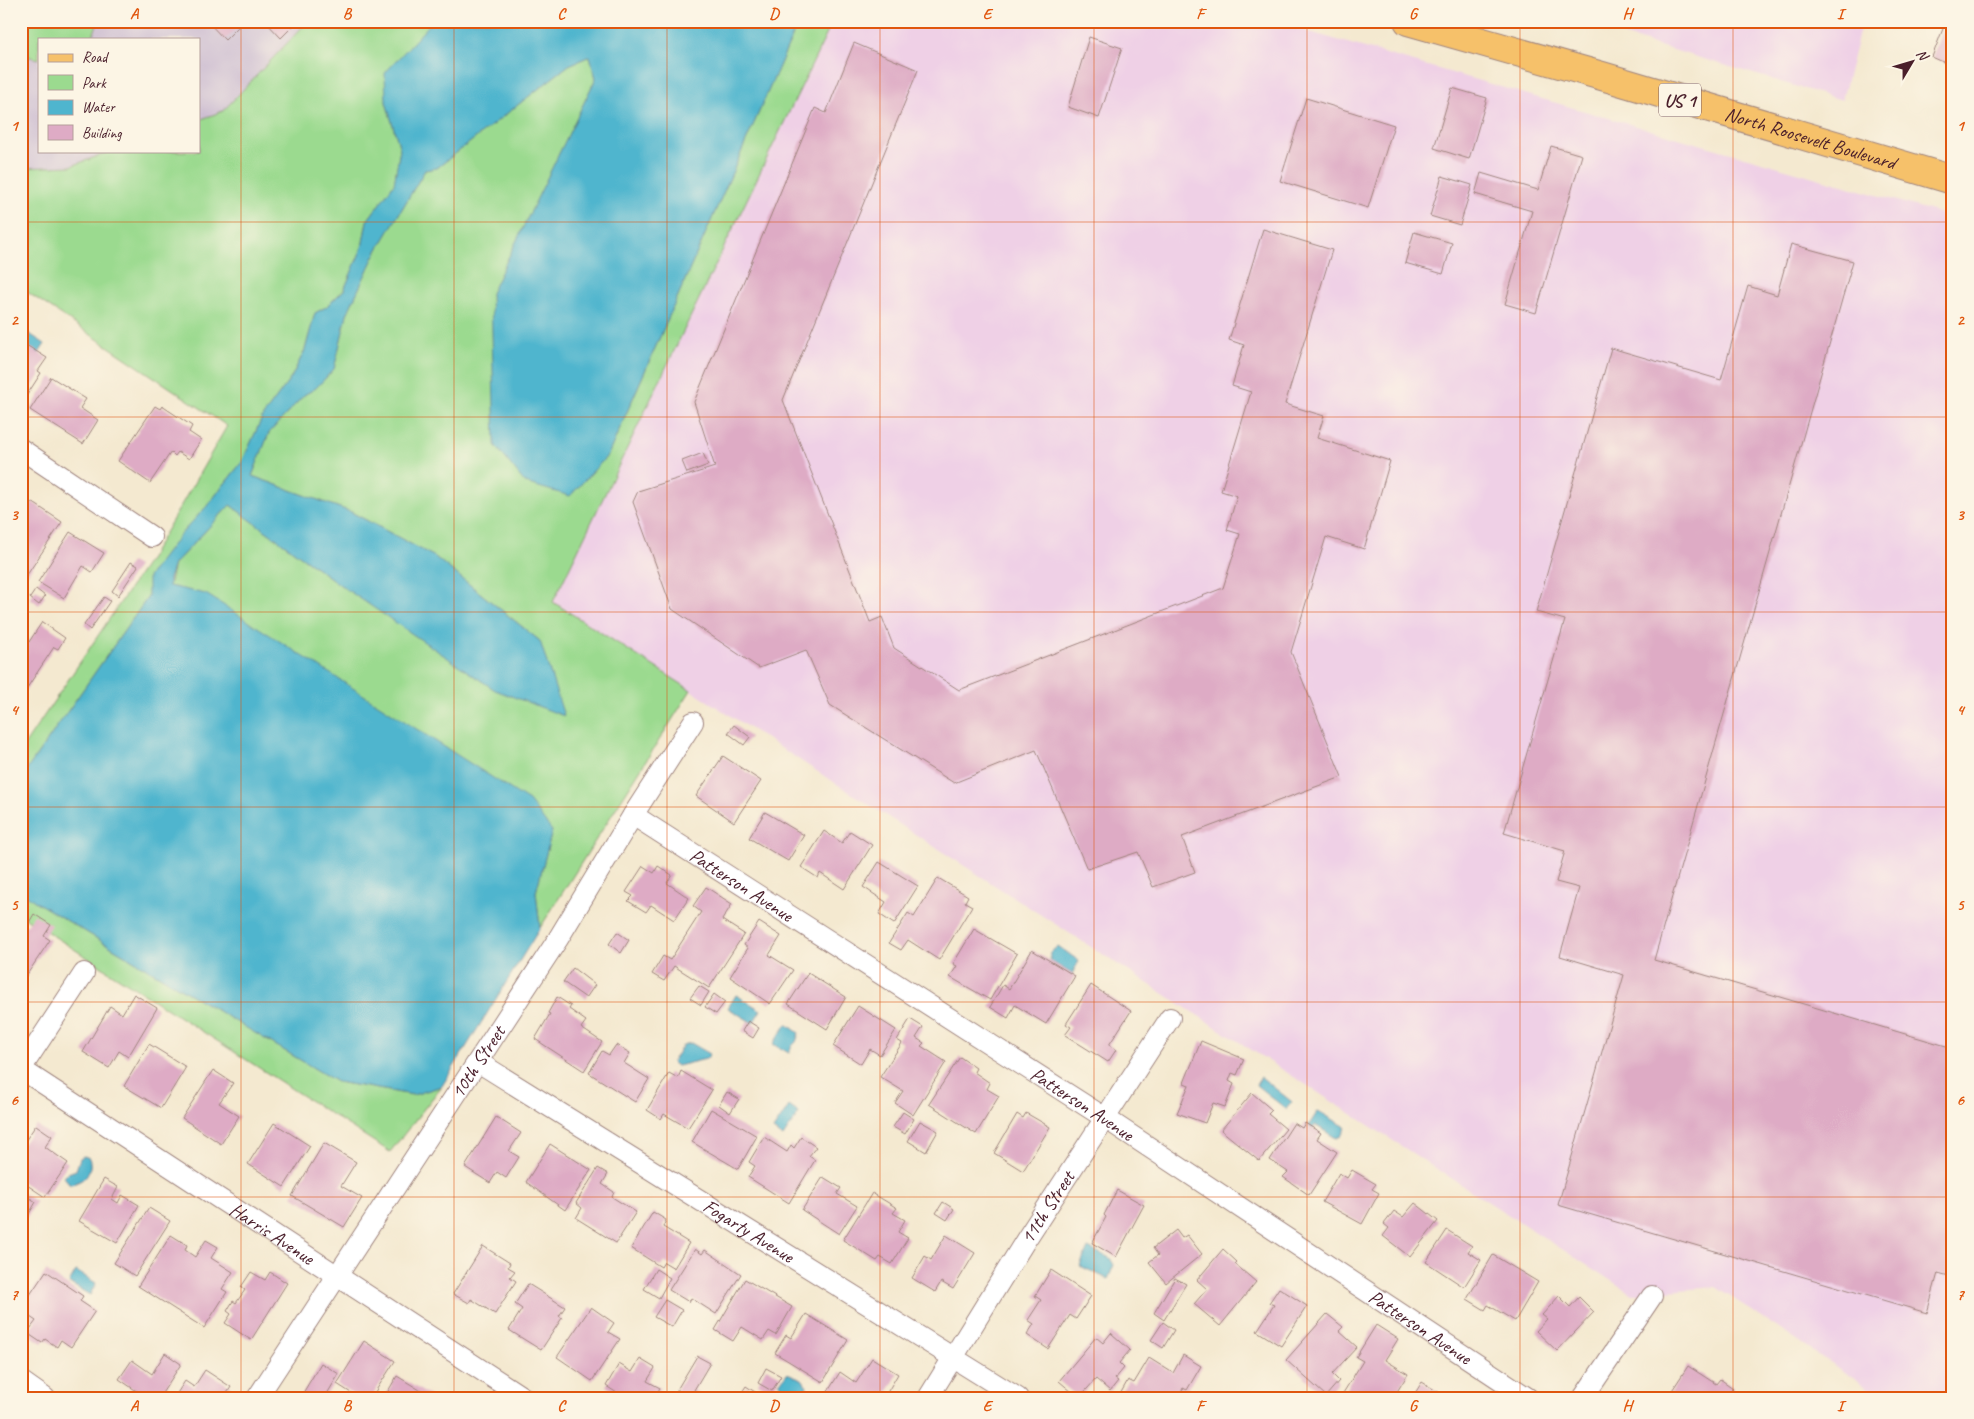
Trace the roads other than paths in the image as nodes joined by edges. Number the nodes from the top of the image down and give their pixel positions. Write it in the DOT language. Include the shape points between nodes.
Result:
graph roads {
  1 [pos="1408,21"];
  2 [pos="1953,180"];
  3 [pos="21,449"];
  4 [pos="152,537"];
  5 [pos="693,722"];
  6 [pos="633,815"];
  7 [pos="84,973"];
  8 [pos="1170,1018"];
  9 [pos="478,1062"];
  10 [pos="21,1069"];
  11 [pos="1105,1118"];
  12 [pos="336,1275"];
  13 [pos="1652,1296"];
  14 [pos="954,1358"];
  15 [pos="21,1381"];
  16 [pos="46,1398"];
  17 [pos="256,1398"];
  18 [pos="524,1398"];
  19 [pos="928,1398"];
  20 [pos="1018,1398"];
  21 [pos="1528,1398"];
  22 [pos="1583,1398"];
  1 -- 2 [label="main road, North Roosevelt Boulevard / US 1"];
  3 -- 4 [label="street"];
  5 -- 6 [label="street, 10th Street"];
  6 -- 9 [label="street, 10th Street"];
  6 -- 11 [label="street, Patterson Avenue"];
  7 -- 10 [label="street"];
  8 -- 11 [label="street, 11th Street"];
  9 -- 12 [label="street, 10th Street"];
  9 -- 14 [label="street, Fogarty Avenue"];
  10 -- 12 [label="street, Harris Avenue"];
  11 -- 14 [label="street, 11th Street"];
  11 -- 21 [label="street, Patterson Avenue"];
  12 -- 17 [label="street, 10th Street"];
  12 -- 18 [label="street, Harris Avenue"];
  13 -- 22 [label="street"];
  14 -- 19 [label="street, 11th Street"];
  14 -- 20 [label="street, Fogarty Avenue"];
  15 -- 16 [label="street"];
}
